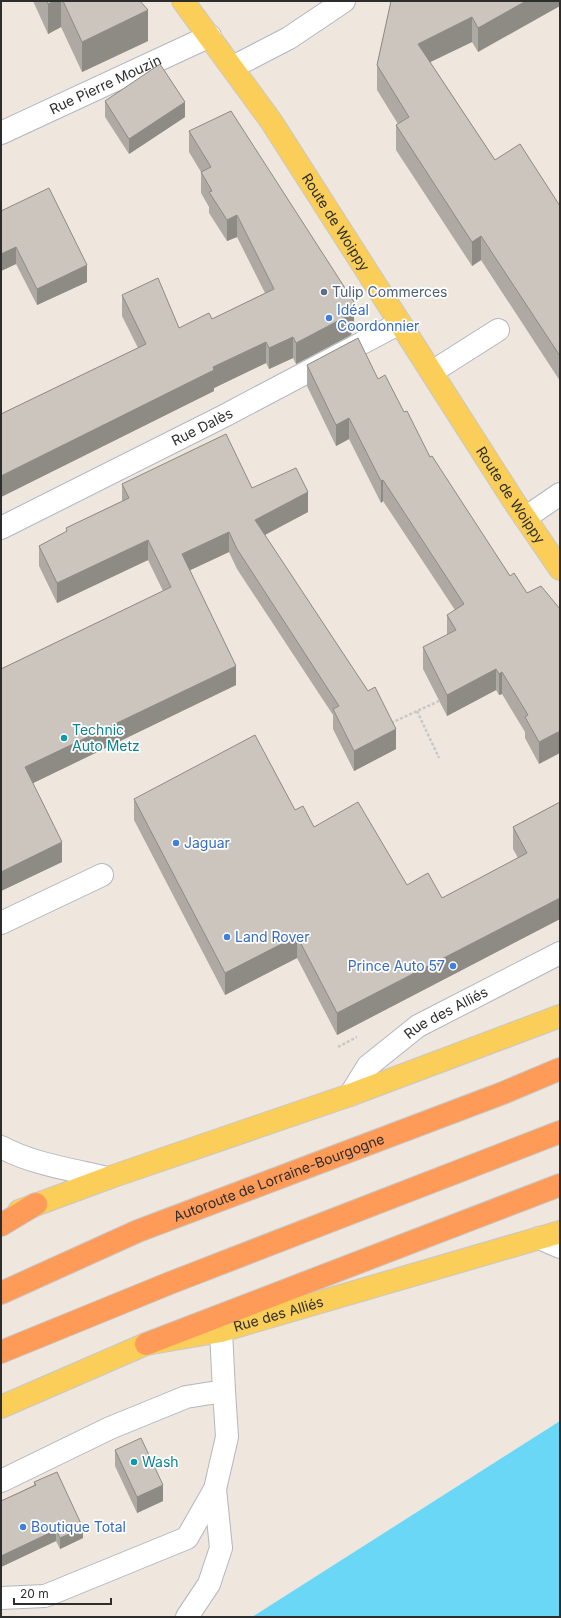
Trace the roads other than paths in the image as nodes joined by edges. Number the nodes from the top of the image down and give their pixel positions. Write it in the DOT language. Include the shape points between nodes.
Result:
graph roads {
  1 [pos="183,1"];
  2 [pos="344,1"];
  3 [pos="210,36"];
  4 [pos="233,67"];
  5 [pos="1,133"];
  6 [pos="400,323"];
  7 [pos="498,330"];
  8 [pos="432,372"];
  9 [pos="560,494"];
  10 [pos="525,518"];
  11 [pos="1,528"];
  12 [pos="560,569"];
  13 [pos="102,875"];
  14 [pos="1,923"];
  15 [pos="560,953"];
  16 [pos="560,1016"];
  17 [pos="560,1069"];
  18 [pos="350,1095"];
  19 [pos="560,1132"];
  20 [pos="1,1147"];
  21 [pos="108,1178"];
  22 [pos="560,1185"];
  23 [pos="36,1204"];
  24 [pos="1,1218"];
  25 [pos="1,1225"];
  26 [pos="560,1232"];
  27 [pos="539,1238"];
  28 [pos="560,1247"];
  29 [pos="1,1293"];
  30 [pos="221,1331"];
  31 [pos="146,1344"];
  32 [pos="1,1352"];
  33 [pos="224,1391"];
  34 [pos="1,1407"];
  35 [pos="1,1482"];
  36 [pos="215,1489"];
  37 [pos="1,1598"];
  38 [pos="187,1617"];
  1 -- 3 [label="main road, Route de Woippy"];
  2 -- 4 [label="street" via="289,38"];
  3 -- 4 [label="main road, Route de Woippy"];
  3 -- 5 [label="street, Rue Pierre Mouzin"];
  4 -- 6 [label="main road, Route de Woippy" via="271,121"];
  6 -- 8 [label="main road, Route de Woippy"];
  6 -- 11 [label="street, Rue Dalès" via="222,417"];
  7 -- 8 [label="street"];
  8 -- 10 [label="main road, Route de Woippy"];
  9 -- 10 [label="street"];
  10 -- 12 [label="main road, Route de Woippy"];
  13 -- 14 [label="street"];
  15 -- 18 [label="street, Rue des Alliés" via="418,1026 368,1066"];
  16 -- 18 [label="main road"];
  17 -- 29 [label="highway, Autoroute de Lorraine-Bourgogne" via="138,1231"];
  18 -- 21 [label="main road"];
  19 -- 32 [label="highway" via="170,1283"];
  20 -- 21 [label="street" via="62,1168"];
  21 -- 23 [label="main road"];
  22 -- 31 [label="highway"];
  23 -- 24 [label="main road"];
  23 -- 25 [label="highway"];
  26 -- 27 [label="main road, Rue des Alliés"];
  27 -- 28 [label="street"];
  27 -- 30 [label="main road, Rue des Alliés"];
  30 -- 31 [label="main road, Rue des Alliés"];
  30 -- 33 [label="street"];
  31 -- 34 [label="main road, Rue des Alliés"];
  33 -- 35 [label="street" via="186,1397 117,1425"];
  33 -- 36 [label="street" via="227,1437"];
  36 -- 37 [label="street" via="187,1538 45,1596"];
  36 -- 38 [label="street" via="221,1548 209,1584"];
}
